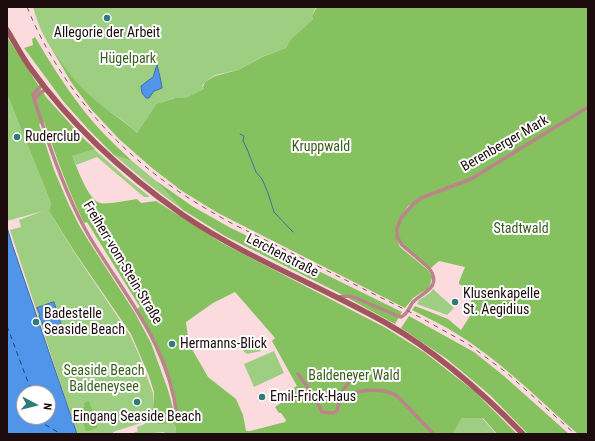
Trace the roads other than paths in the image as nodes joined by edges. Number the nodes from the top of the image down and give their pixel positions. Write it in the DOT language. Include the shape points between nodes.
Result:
graph roads {
  1 [pos="7,30"];
  2 [pos="45,87"];
  3 [pos="588,107"];
  4 [pos="338,298"];
  5 [pos="298,374"];
  6 [pos="355,374"];
  7 [pos="340,396"];
  8 [pos="177,417"];
  9 [pos="434,434"];
  10 [pos="523,434"];
  1 -- 2 [label="main road"];
  2 -- 4 [label="main road, Lerchenstraße" via="68,115 111,158 183,215 235,246"];
  2 -- 8 [label="street, Freiherr-vom-Stein-Straße" via="33,94 58,169 89,236 137,309 155,342 172,386"];
  3 -- 4 [label="street, Berenberger Mark" via="471,179 420,198 409,208 398,225 397,237 402,245 432,272 434,280 431,288 411,304 406,314 402,317 348,296"];
  4 -- 10 [label="main road, Lerchenstraße" via="387,324 426,349 486,397"];
  5 -- 7 [label="street" via="315,397 322,412 337,411"];
  6 -- 7 [label="street"];
  7 -- 9 [label="street" via="368,390 391,393"];
}
